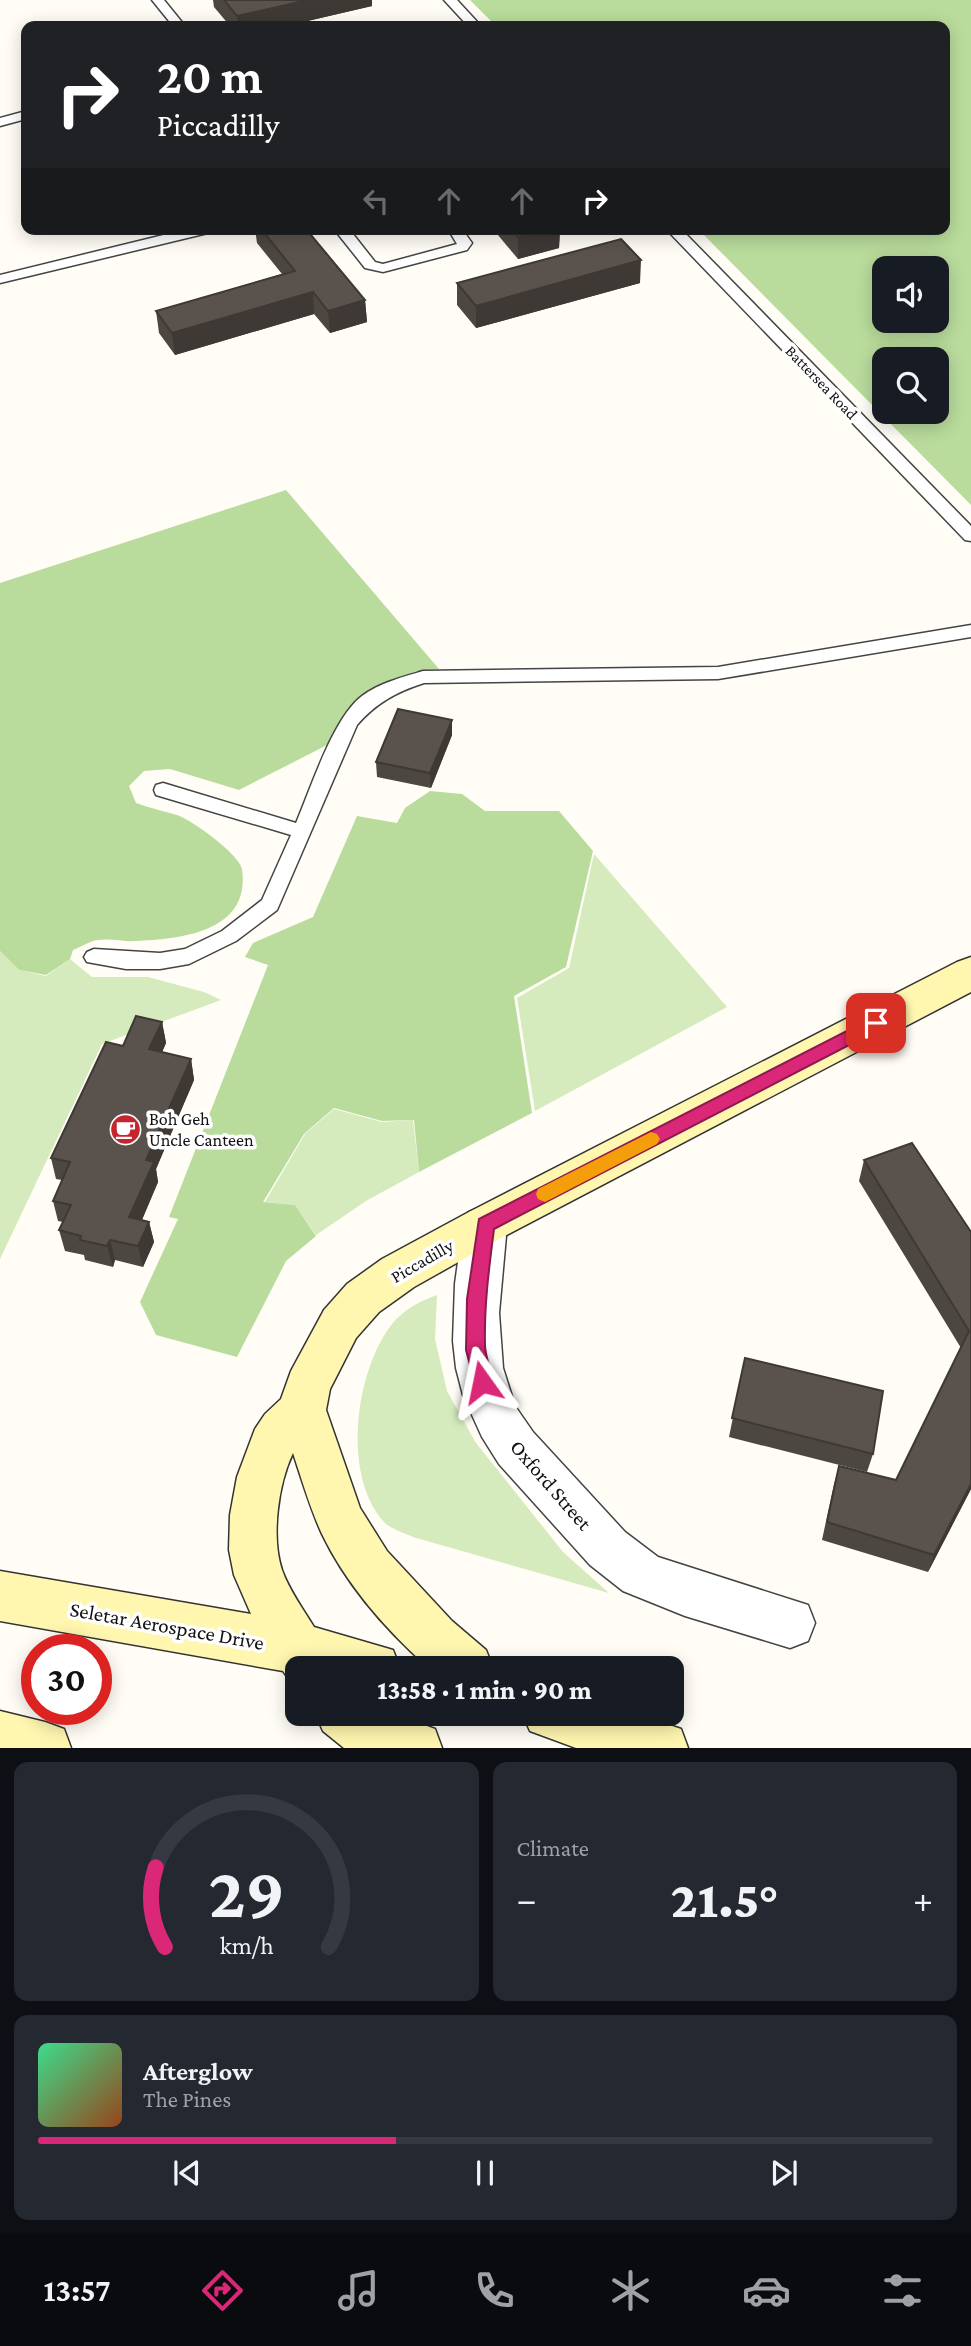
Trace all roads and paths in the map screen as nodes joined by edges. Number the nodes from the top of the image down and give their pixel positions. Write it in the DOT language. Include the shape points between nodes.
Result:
graph roads {
  1 [pos="158,0"];
  2 [pos="450,0"];
  3 [pos="175,21"];
  4 [pos="470,21"];
  5 [pos="21,117"];
  6 [pos="0,122"];
  7 [pos="181,235"];
  8 [pos="346,235"];
  9 [pos="459,235"];
  10 [pos="679,235"];
  11 [pos="1,276"];
  12 [pos="971,536"];
  13 [pos="971,631"];
  14 [pos="163,790"];
  15 [pos="301,831"];
  16 [pos="94,957"];
  17 [pos="971,974"];
  18 [pos="485,1225"];
  19 [pos="302,1410"];
  20 [pos="0,1596"];
  21 [pos="790,1623"];
  22 [pos="295,1656"];
  23 [pos="304,1656"];
  24 [pos="454,1656"];
  25 [pos="358,1726"];
  26 [pos="590,1726"];
  27 [pos="0,1737"];
  28 [pos="45,1748"];
  29 [pos="416,1748"];
  30 [pos="662,1748"];
  1 -- 3 [label="lane"];
  2 -- 4 [label="lane"];
  5 -- 6 [label="lane"];
  7 -- 11 [label="lane"];
  8 -- 9 [label="lane" via="370,265 383,268 462,247 465,243"];
  10 -- 12 [label="lane, Battersea Road"];
  13 -- 15 [label="lane" via="718,673 423,677 368,701 349,722"];
  14 -- 15 [label="lane"];
  15 -- 16 [label="lane" via="270,905 229,936 189,956 160,961"];
  17 -- 18 [label="street, Piccadilly"];
  18 -- 19 [label="street, Piccadilly" via="363,1298 340,1324 307,1386"];
  18 -- 21 [label="street, Oxford Street" via="475,1350 494,1412 516,1447 608,1549 630,1566 652,1580"];
  19 -- 23 [label="street, Piccadilly" via="278,1434 268,1457 252,1539 255,1566"];
  19 -- 24 [label="street" via="340,1519 369,1568"];
  20 -- 22 [label="street, Seletar Aerospace Drive"];
  25 -- 29 [label="street" via="373,1737"];
  26 -- 30 [label="street"];
  27 -- 28 [label="street"];
}
